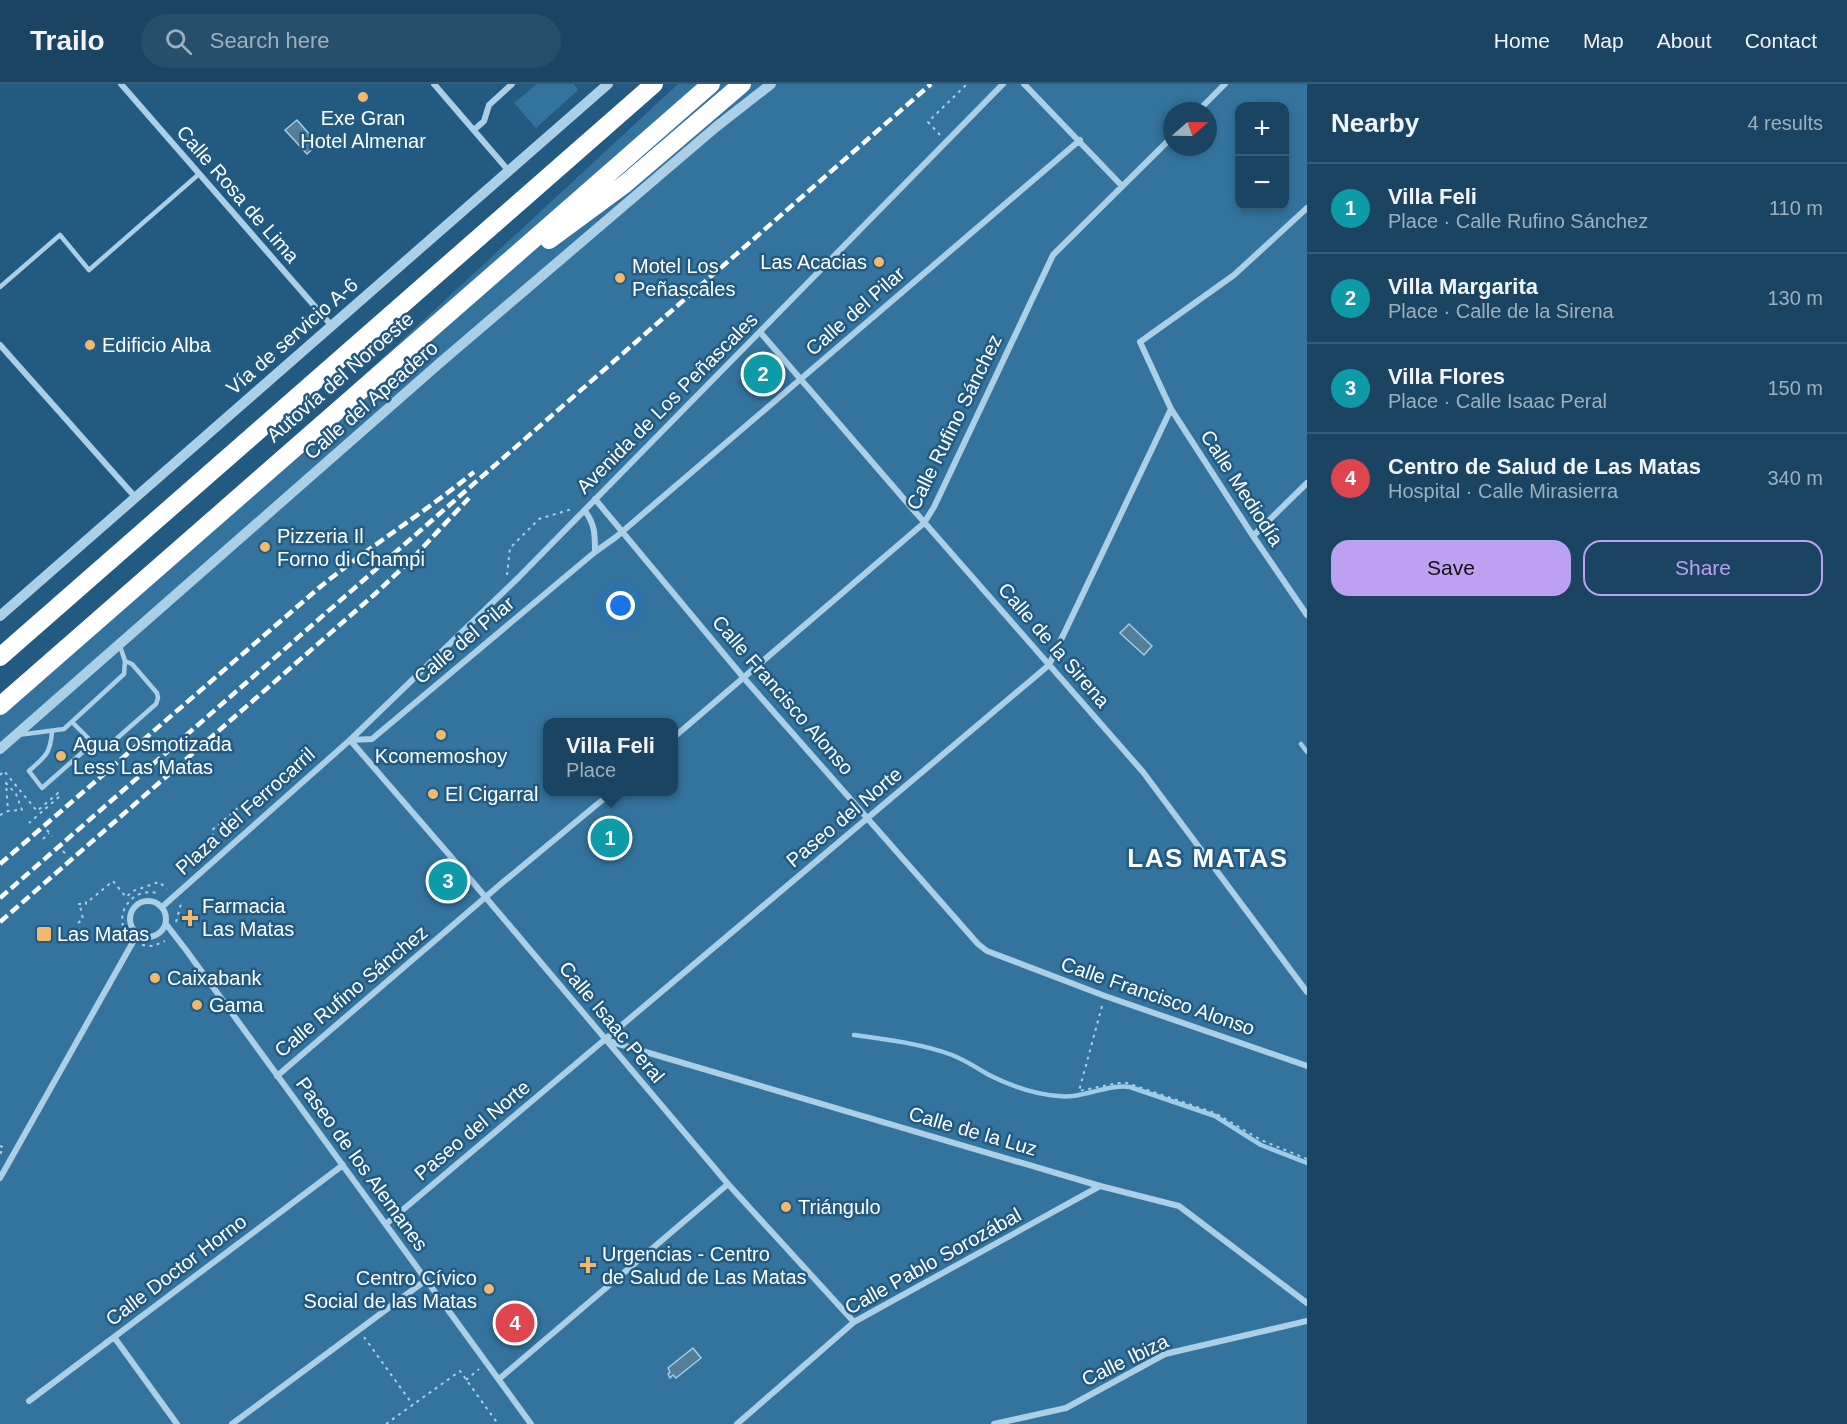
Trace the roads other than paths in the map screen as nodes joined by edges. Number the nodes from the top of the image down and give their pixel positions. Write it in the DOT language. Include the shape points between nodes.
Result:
graph roads {
  1 [pos="120,84"];
  2 [pos="434,84"];
  3 [pos="512,84"];
  4 [pos="608,84"];
  5 [pos="654,84"];
  6 [pos="711,84"];
  7 [pos="742,84"];
  8 [pos="771,84"];
  9 [pos="1003,84"];
  10 [pos="1024,84"];
  11 [pos="1226,84"];
  12 [pos="1207,102"];
  13 [pos="474,130"];
  14 [pos="1080,140"];
  15 [pos="1163,146"];
  16 [pos="508,170"];
  17 [pos="199,174"];
  18 [pos="1122,186"];
  19 [pos="1307,208"];
  20 [pos="0,287"];
  21 [pos="331,325"];
  22 [pos="434,325"];
  23 [pos="760,332"];
  24 [pos="0,345"];
  25 [pos="800,380"];
  26 [pos="1172,409"];
  27 [pos="1307,483"];
  28 [pos="136,498"];
  29 [pos="595,499"];
  30 [pos="585,511"];
  31 [pos="924,523"];
  32 [pos="623,531"];
  33 [pos="1253,536"];
  34 [pos="594,552"];
  35 [pos="1307,615"];
  36 [pos="0,616"];
  37 [pos="119,644"];
  38 [pos="0,657"];
  39 [pos="125,661"];
  40 [pos="1049,665"];
  41 [pos="743,677"];
  42 [pos="0,706"];
  43 [pos="72,722"];
  44 [pos="52,732"];
  45 [pos="678,734"];
  46 [pos="15,736"];
  47 [pos="350,740"];
  48 [pos="93,743"];
  49 [pos="0,749"];
  50 [pos="607,796"];
  51 [pos="868,818"];
  52 [pos="486,897"];
  53 [pos="162,907"];
  54 [pos="169,922"];
  55 [pos="138,933"];
  56 [pos="1307,992"];
  57 [pos="604,1039"];
  58 [pos="1307,1066"];
  59 [pos="277,1076"];
  60 [pos="343,1166"];
  61 [pos="0,1178"];
  62 [pos="728,1184"];
  63 [pos="1100,1186"];
  64 [pos="386,1224"];
  65 [pos="426,1280"];
  66 [pos="1307,1303"];
  67 [pos="1307,1321"];
  68 [pos="854,1322"];
  69 [pos="114,1337"];
  70 [pos="498,1379"];
  71 [pos="29,1401"];
  72 [pos="177,1424"];
  73 [pos="232,1424"];
  74 [pos="531,1424"];
  75 [pos="737,1424"];
  76 [pos="994,1424"];
  1 -- 17 [label="street, Calle Rosa de Lima"];
  2 -- 13 [label="street"];
  3 -- 13 [label="street" via="489,105 484,121"];
  4 -- 16 [label="street, Vía de servicio A-6"];
  5 -- 38 [label="highway, Autovía del Noroeste"];
  6 -- 22 [label="highway, Autovía del Noroeste"];
  7 -- 22 [label="highway" via="625,184"];
  8 -- 37 [label="street, Calle del Apeadero" via="442,362"];
  9 -- 23 [label="street, Avenida de Los Peñascales"];
  10 -- 14 [label="street"];
  11 -- 12 [label="street"];
  13 -- 16 [label="street"];
  14 -- 18 [label="street"];
  14 -- 25 [label="street, Calle del Pilar"];
  15 -- 18 [label="street, Calle Rufino Sánchez"];
  16 -- 21 [label="street, Vía de servicio A-6"];
  17 -- 20 [label="lane" via="89,270 60,236"];
  17 -- 21 [label="street, Calle Rosa de Lima"];
  18 -- 31 [label="street, Calle Rufino Sánchez" via="1053,255"];
  19 -- 26 [label="street" via="1234,275 1140,342"];
  21 -- 28 [label="street, Vía de servicio A-6"];
  22 -- 42 [label="highway, Autovía del Noroeste"];
  23 -- 25 [label="street, Calle de la Sirena"];
  23 -- 29 [label="street, Avenida de Los Peñascales"];
  24 -- 28 [label="street"];
  25 -- 31 [label="street, Calle de la Sirena"];
  25 -- 32 [label="street, Calle del Pilar"];
  26 -- 33 [label="street, Calle Mediodía"];
  26 -- 40 [label="street, Paseo del Norte"];
  27 -- 33 [label="street"];
  28 -- 36 [label="street, Vía de servicio A-6"];
  29 -- 30 [label="street, Avenida de Los Peñascales"];
  29 -- 32 [label="street, Calle Francisco Alonso"];
  30 -- 34 [label="street" via="595,529"];
  30 -- 47 [label="street, Avenida de Los Peñascales"];
  31 -- 40 [label="street, Calle de la Sirena"];
  31 -- 41 [label="street, Calle Rufino Sánchez"];
  32 -- 34 [label="street, Calle del Pilar"];
  32 -- 41 [label="street, Calle Francisco Alonso"];
  33 -- 35 [label="street, Calle Mediodía"];
  34 -- 47 [label="street, Calle del Pilar" via="372,739"];
  37 -- 39 [label="lane"];
  37 -- 46 [label="street, Calle del Apeadero"];
  39 -- 43 [label="lane" via="124,674"];
  39 -- 48 [label="lane" via="157,693 156,704 115,740"];
  40 -- 51 [label="street, Paseo del Norte"];
  40 -- 56 [label="street, Calle de la Sirena" via="1143,772"];
  41 -- 45 [label="street, Calle Rufino Sánchez"];
  41 -- 51 [label="street, Calle Francisco Alonso"];
  43 -- 44 [label="lane"];
  43 -- 48 [label="lane"];
  44 -- 46 [label="lane"];
  44 -- 48 [label="lane" via="51,747 29,771 42,788"];
  46 -- 49 [label="street, Calle del Apeadero"];
  47 -- 52 [label="street, Calle Isaac Peral"];
  47 -- 53 [label="street, Plaza del Ferrocarril"];
  50 -- 52 [label="street, Calle Rufino Sánchez"];
  51 -- 57 [label="street, Paseo del Norte"];
  51 -- 58 [label="street, Calle Francisco Alonso" via="987,951"];
  52 -- 57 [label="street, Calle Isaac Peral"];
  52 -- 59 [label="street, Calle Rufino Sánchez"];
  53 -- 54 [label="street"];
  53 -- 55 [label="street" via="150,901 137,904 131,922"];
  54 -- 55 [label="street" via="152,936"];
  54 -- 59 [label="street, Paseo de los Alemanes" via="171,931"];
  55 -- 61 [label="street"];
  57 -- 62 [label="street, Calle Isaac Peral"];
  57 -- 63 [label="street, Calle de la Luz"];
  57 -- 64 [label="street, Paseo del Norte"];
  59 -- 60 [label="street, Paseo de los Alemanes"];
  60 -- 64 [label="street, Paseo de los Alemanes"];
  60 -- 69 [label="street, Calle Doctor Horno"];
  62 -- 68 [label="street, Calle Isaac Peral"];
  62 -- 70 [label="street"];
  63 -- 66 [label="street, Calle de la Luz" via="1179,1206"];
  63 -- 68 [label="street, Calle Pablo Sorozábal"];
  64 -- 65 [label="street, Paseo de los Alemanes"];
  65 -- 70 [label="street, Paseo de los Alemanes"];
  65 -- 73 [label="street"];
  67 -- 76 [label="street, Calle Ibiza" via="1165,1354 1066,1408"];
  68 -- 75 [label="street, Calle Pablo Sorozábal"];
  69 -- 71 [label="street, Calle Doctor Horno"];
  69 -- 72 [label="street"];
  70 -- 74 [label="street, Paseo de los Alemanes"];
}
